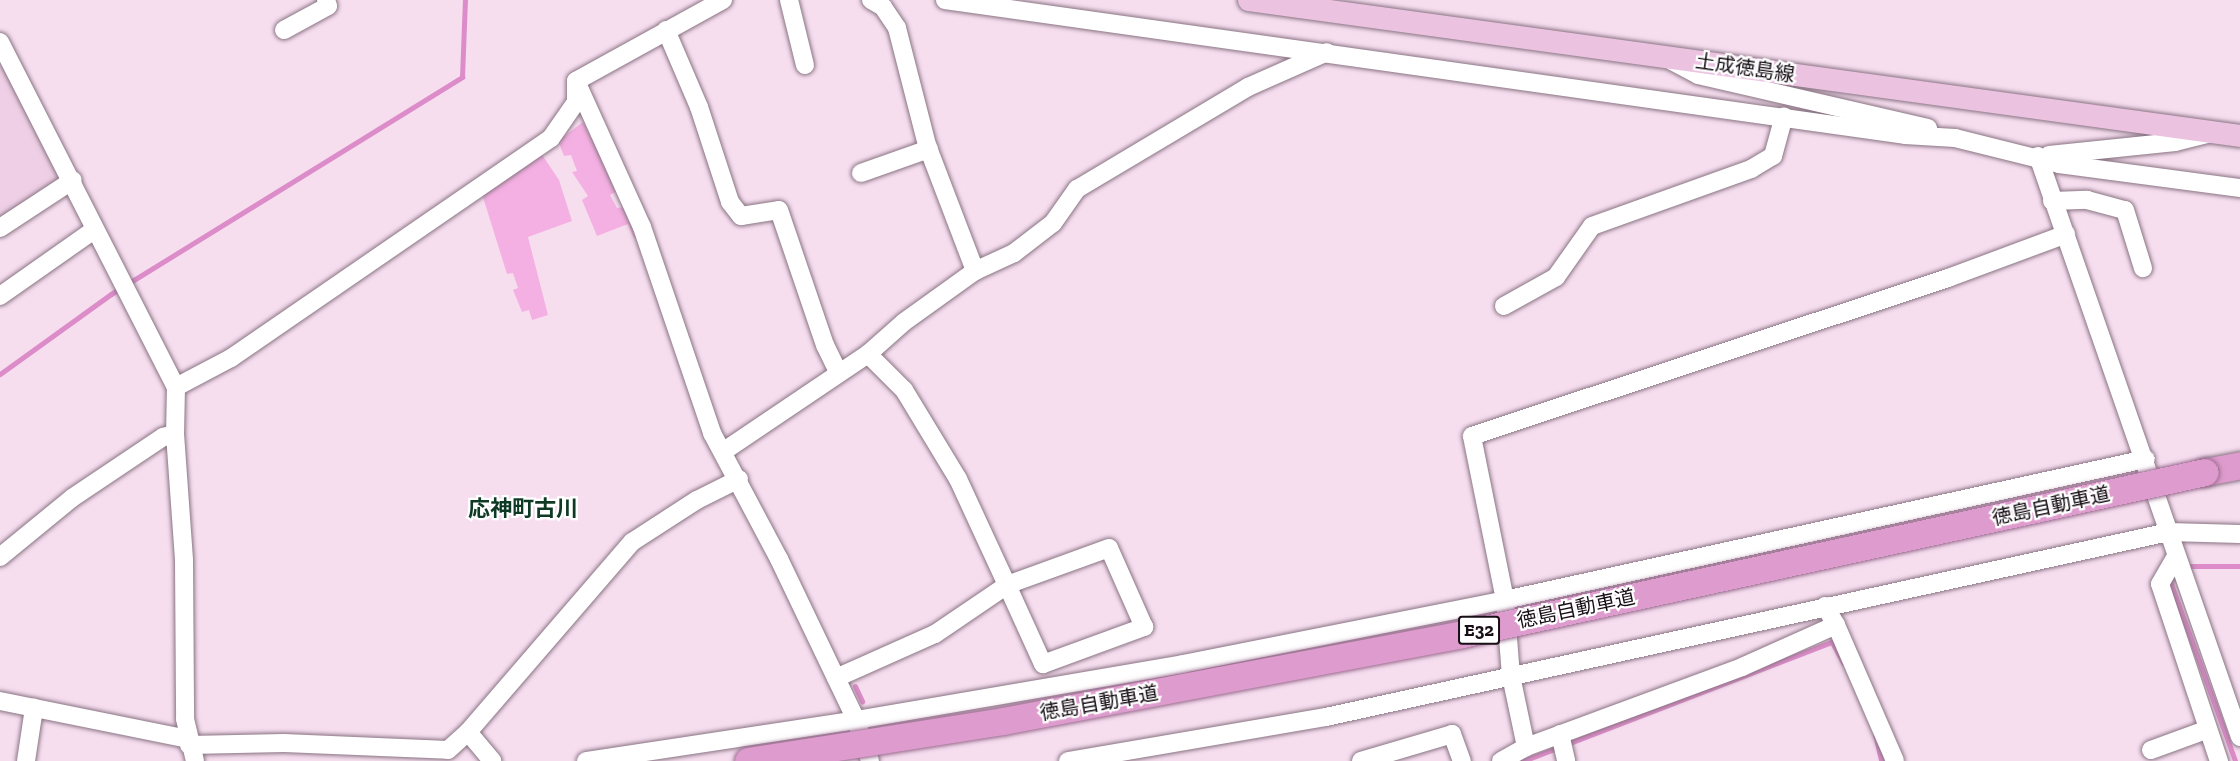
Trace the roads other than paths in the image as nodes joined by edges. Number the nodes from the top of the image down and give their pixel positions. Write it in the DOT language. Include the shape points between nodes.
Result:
graph roads {
  1 [pos="326,0"];
  2 [pos="723,0"];
  3 [pos="789,0"];
  4 [pos="871,0"];
  5 [pos="945,0"];
  6 [pos="1249,0"];
  7 [pos="284,30"];
  8 [pos="666,30"];
  9 [pos="0,42"];
  10 [pos="1329,51"];
  11 [pos="1666,57"];
  12 [pos="805,65"];
  13 [pos="576,81"];
  14 [pos="1784,116"];
  15 [pos="2213,132"];
  16 [pos="2240,136"];
  17 [pos="1955,138"];
  18 [pos="929,149"];
  19 [pos="2038,156"];
  20 [pos="861,173"];
  21 [pos="73,180"];
  22 [pos="2240,188"];
  23 [pos="2052,201"];
  24 [pos="0,228"];
  25 [pos="94,230"];
  26 [pos="2066,234"];
  27 [pos="2143,268"];
  28 [pos="975,271"];
  29 [pos="0,296"];
  30 [pos="1504,306"];
  31 [pos="868,354"];
  32 [pos="838,372"];
  33 [pos="176,387"];
  34 [pos="175,434"];
  35 [pos="724,451"];
  36 [pos="2146,459"];
  37 [pos="2227,468"];
  38 [pos="739,479"];
  39 [pos="2169,532"];
  40 [pos="2240,534"];
  41 [pos="0,557"];
  42 [pos="2175,558"];
  43 [pos="1007,585"];
  44 [pos="1505,600"];
  45 [pos="1825,606"];
  46 [pos="1836,625"];
  47 [pos="1511,676"];
  48 [pos="836,678"];
  49 [pos="0,701"];
  50 [pos="34,708"];
  51 [pos="856,720"];
  52 [pos="2206,730"];
  53 [pos="468,732"];
  54 [pos="2240,736"];
  55 [pos="1563,746"];
  56 [pos="1526,747"];
  57 [pos="191,748"];
  58 [pos="2151,750"];
  59 [pos="26,761"];
  60 [pos="492,761"];
  61 [pos="586,761"];
  62 [pos="748,761"];
  63 [pos="870,761"];
  64 [pos="1068,761"];
  65 [pos="1361,761"];
  66 [pos="1462,761"];
  67 [pos="1501,761"];
  68 [pos="1895,761"];
  69 [pos="2219,761"];
  1 -- 7 [label="street" via="328,6"];
  2 -- 8 [label="street"];
  3 -- 12 [label="street"];
  4 -- 18 [label="street" via="883,7 897,28"];
  5 -- 10 [label="street"];
  6 -- 11 [label="main road, 土成徳島線"];
  8 -- 13 [label="street"];
  8 -- 32 [label="street" via="699,107 730,202 741,216 779,210"];
  9 -- 21 [label="street"];
  10 -- 14 [label="street"];
  10 -- 28 [label="street" via="1248,87 1077,189 1053,223 1014,253"];
  11 -- 15 [label="main road, 土成徳島線"];
  11 -- 17 [label="street" via="1698,75 1921,126"];
  13 -- 33 [label="street" via="576,102 551,138 231,358"];
  13 -- 35 [label="street" via="642,227 712,433"];
  14 -- 17 [label="street" via="1905,135"];
  14 -- 30 [label="street" via="1773,156 1751,169 1592,226 1556,278"];
  15 -- 16 [label="main road, 土成徳島線"];
  15 -- 19 [label="street" via="2175,142"];
  17 -- 19 [label="street"];
  18 -- 20 [label="street"];
  18 -- 28 [label="street"];
  19 -- 22 [label="street" via="2059,164"];
  19 -- 23 [label="street"];
  21 -- 24 [label="street"];
  21 -- 25 [label="street"];
  23 -- 26 [label="street"];
  23 -- 27 [label="street" via="2087,200 2126,210"];
  25 -- 29 [label="street"];
  25 -- 33 [label="street"];
  26 -- 36 [label="street"];
  26 -- 44 [label="street" via="1948,278 1472,436"];
  28 -- 31 [label="street" via="904,322"];
  31 -- 32 [label="street"];
  31 -- 43 [label="street" via="904,390 958,479"];
  32 -- 35 [label="street"];
  33 -- 34 [label="street"];
  34 -- 41 [label="street" via="163,437 72,498"];
  34 -- 57 [label="street"];
  35 -- 38 [label="street"];
  36 -- 39 [label="street"];
  36 -- 44 [label="street"];
  37 -- 62 [label="highway, 徳島自動車道 / E32, bridge" via="1462,634 1003,721"];
  38 -- 48 [label="street"];
  38 -- 53 [label="street" via="697,500 632,542"];
  39 -- 40 [label="street"];
  39 -- 42 [label="street"];
  39 -- 45 [label="street"];
  42 -- 52 [label="street" via="2160,584"];
  42 -- 54 [label="street"];
  43 -- 43 [label="street" via="1109,548 1144,627 1043,664"];
  43 -- 48 [label="street" via="935,634"];
  44 -- 47 [label="street"];
  44 -- 51 [label="street" via="1183,664"];
  45 -- 46 [label="street"];
  45 -- 47 [label="street"];
  46 -- 55 [label="street"];
  46 -- 68 [label="street"];
  47 -- 56 [label="street"];
  47 -- 64 [label="street" via="1326,717"];
  48 -- 51 [label="street"];
  49 -- 50 [label="street"];
  50 -- 57 [label="street"];
  50 -- 59 [label="street"];
  51 -- 61 [label="street"];
  51 -- 63 [label="street"];
  52 -- 58 [label="street"];
  52 -- 69 [label="street"];
  53 -- 57 [label="street" via="448,750 284,743"];
  53 -- 60 [label="street"];
  55 -- 56 [label="street"];
  56 -- 67 [label="street"];
  65 -- 66 [label="street" via="1452,734"];
}
